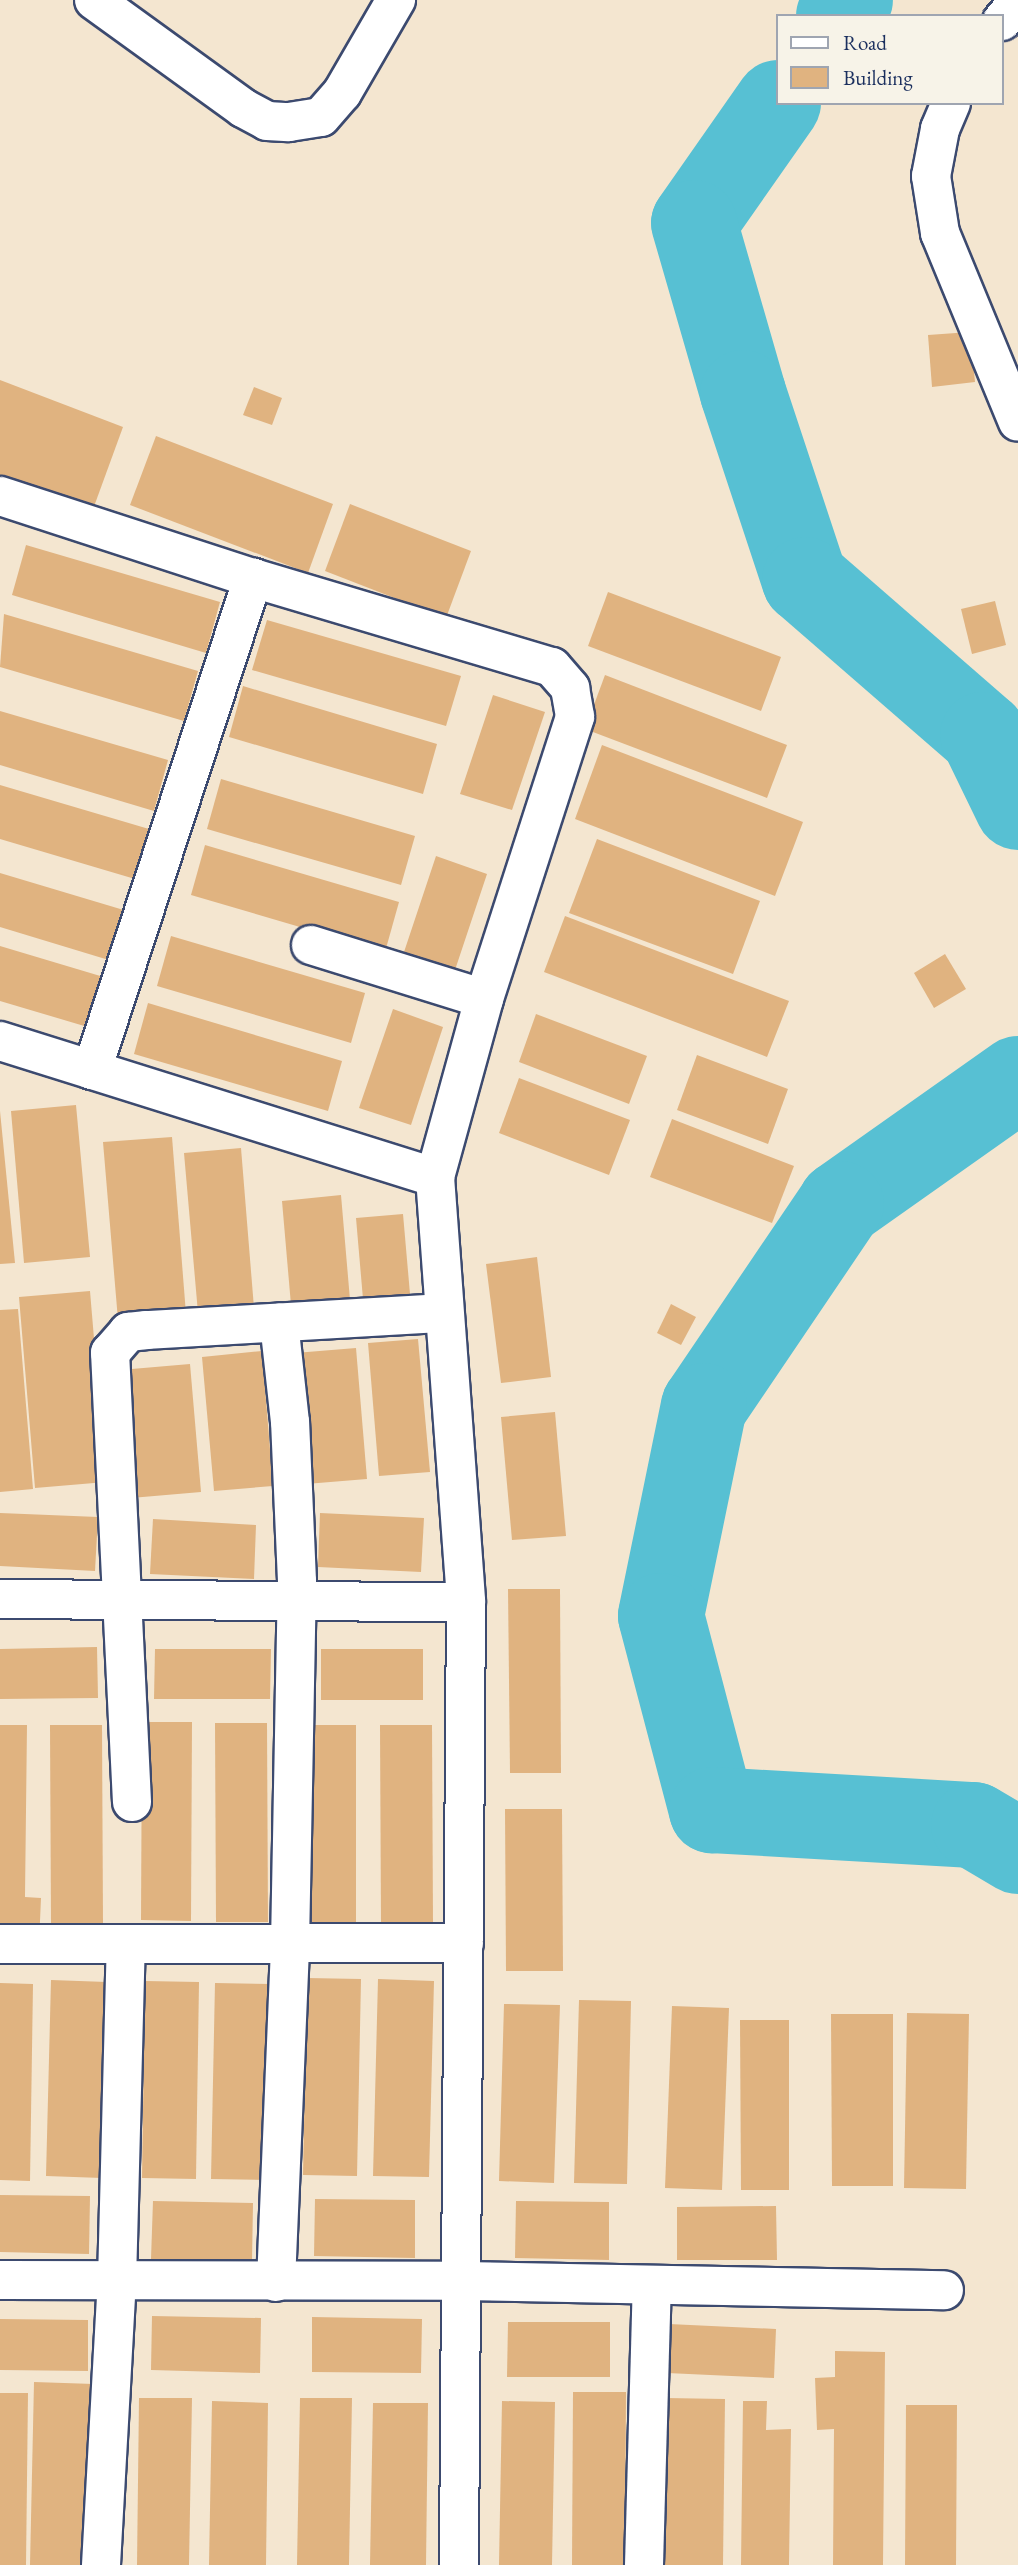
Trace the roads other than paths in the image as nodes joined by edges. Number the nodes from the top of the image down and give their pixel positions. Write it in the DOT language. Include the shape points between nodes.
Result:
graph roads {
  1 [pos="94,0"];
  2 [pos="396,0"];
  3 [pos="1018,1"];
  4 [pos="1004,19"];
  5 [pos="950,105"];
  6 [pos="1018,422"];
  7 [pos="0,496"];
  8 [pos="253,578"];
  9 [pos="311,945"];
  10 [pos="484,999"];
  11 [pos="0,1041"];
  12 [pos="92,1070"];
  13 [pos="435,1177"];
  14 [pos="443,1313"];
  15 [pos="279,1323"];
  16 [pos="0,1599"];
  17 [pos="121,1600"];
  18 [pos="296,1601"];
  19 [pos="466,1602"];
  20 [pos="132,1802"];
  21 [pos="464,1943"];
  22 [pos="0,1944"];
  23 [pos="290,1944"];
  24 [pos="126,1946"];
  25 [pos="0,2280"];
  26 [pos="117,2281"];
  27 [pos="461,2281"];
  28 [pos="276,2282"];
  29 [pos="652,2285"];
  30 [pos="944,2290"];
  31 [pos="101,2565"];
  32 [pos="459,2565"];
  33 [pos="644,2565"];
  1 -- 2 [label="street" via="243,108 267,121 289,122 321,117 342,93"];
  3 -- 4 [label="street"];
  5 -- 6 [label="street" via="940,129 931,176 940,233"];
  7 -- 8 [label="street"];
  8 -- 10 [label="street" via="552,667 570,688 575,717"];
  8 -- 12 [label="street"];
  9 -- 10 [label="street"];
  10 -- 13 [label="street"];
  11 -- 12 [label="street"];
  12 -- 13 [label="street"];
  13 -- 14 [label="street"];
  14 -- 15 [label="street"];
  14 -- 19 [label="street"];
  15 -- 17 [label="street" via="128,1332 110,1353"];
  15 -- 18 [label="street" via="290,1422"];
  16 -- 17 [label="street"];
  17 -- 18 [label="street"];
  17 -- 20 [label="street"];
  18 -- 19 [label="street"];
  18 -- 23 [label="street"];
  19 -- 21 [label="street"];
  21 -- 23 [label="street"];
  21 -- 27 [label="street"];
  22 -- 24 [label="street"];
  23 -- 24 [label="street"];
  23 -- 28 [label="street"];
  24 -- 26 [label="street"];
  25 -- 26 [label="street"];
  26 -- 28 [label="street"];
  26 -- 31 [label="street"];
  27 -- 28 [label="street"];
  27 -- 29 [label="street"];
  27 -- 32 [label="street"];
  29 -- 30 [label="street"];
  29 -- 33 [label="street"];
}
